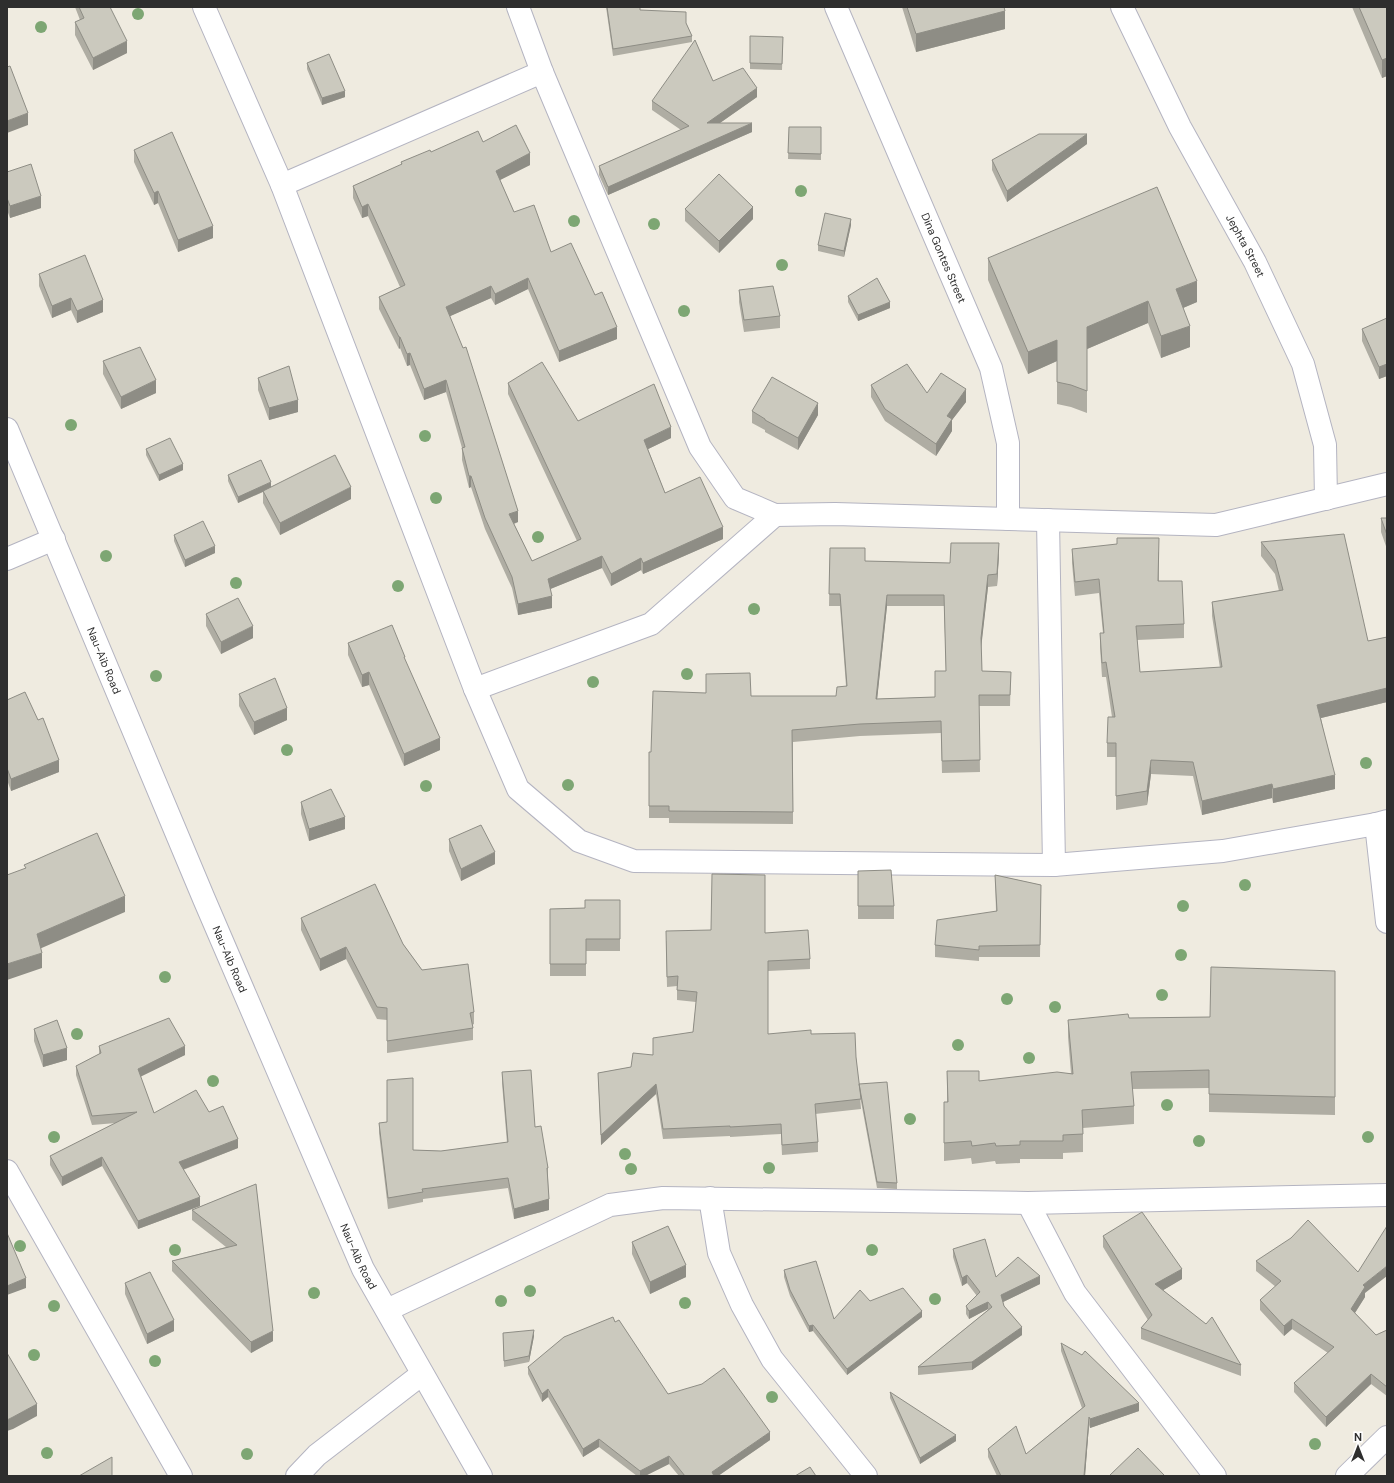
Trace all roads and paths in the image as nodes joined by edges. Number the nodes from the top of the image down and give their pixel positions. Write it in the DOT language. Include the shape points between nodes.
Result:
graph roads {
  1 [pos="204,7"];
  2 [pos="518,7"];
  3 [pos="836,7"];
  4 [pos="1122,7"];
  5 [pos="542,72"];
  6 [pos="282,185"];
  7 [pos="7,429"];
  8 [pos="1387,484"];
  9 [pos="1326,499"];
  10 [pos="775,515"];
  11 [pos="1008,519"];
  12 [pos="1048,520"];
  13 [pos="54,540"];
  14 [pos="7,559"];
  15 [pos="474,689"];
  16 [pos="1381,822"];
  17 [pos="1054,865"];
  18 [pos="1387,922"];
  19 [pos="7,1171"];
  20 [pos="1387,1195"];
  21 [pos="710,1198"];
  22 [pos="1028,1203"];
  23 [pos="387,1310"];
  24 [pos="422,1374"];
  25 [pos="1387,1437"];
  26 [pos="181,1476"];
  27 [pos="297,1476"];
  28 [pos="481,1476"];
  29 [pos="866,1476"];
  30 [pos="1215,1476"];
  31 [pos="1347,1476"];
  1 -- 6 [label="street"];
  2 -- 5 [label="street"];
  3 -- 11 [label="street, Dina Gontes Street" via="991,368 1008,443"];
  4 -- 9 [label="street, Jephta Street" via="1180,127 1255,262 1303,364 1325,445"];
  5 -- 6 [label="street"];
  5 -- 10 [label="street" via="700,447 735,498"];
  6 -- 15 [label="street"];
  7 -- 13 [label="street, Nau-Aib Road"];
  8 -- 9 [label="street"];
  9 -- 12 [label="street" via="1216,525"];
  10 -- 11 [label="street" via="835,514"];
  10 -- 15 [label="street" via="651,624"];
  11 -- 12 [label="street"];
  12 -- 17 [label="street"];
  13 -- 14 [label="street"];
  13 -- 23 [label="street, Nau-Aib Road" via="363,1269"];
  15 -- 17 [label="street" via="518,789 579,841 634,861"];
  16 -- 17 [label="street" via="1223,851"];
  16 -- 18 [label="street"];
  19 -- 26 [label="street"];
  20 -- 22 [label="street"];
  21 -- 22 [label="street"];
  21 -- 23 [label="street" via="662,1198 610,1205"];
  21 -- 29 [label="street" via="719,1252 742,1305 772,1359"];
  22 -- 30 [label="street" via="1075,1293"];
  23 -- 24 [label="street, Nau-Aib Road"];
  24 -- 27 [label="street" via="317,1455"];
  24 -- 28 [label="street, Nau-Aib Road"];
  25 -- 31 [label="street"];
}
